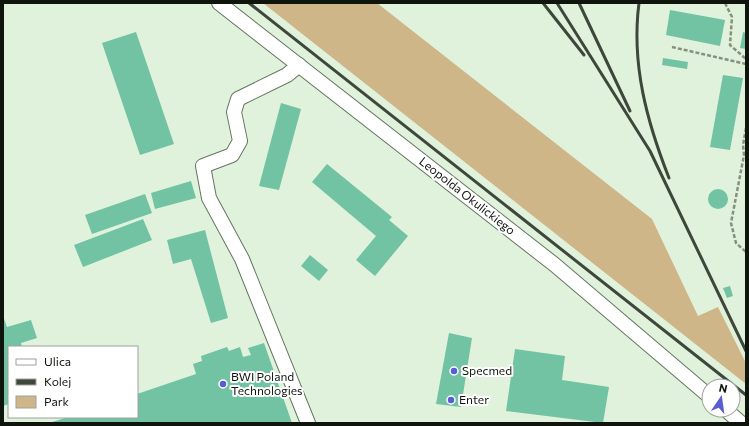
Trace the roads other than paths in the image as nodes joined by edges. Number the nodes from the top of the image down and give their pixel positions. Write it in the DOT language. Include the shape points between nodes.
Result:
graph roads {
  1 [pos="219,3"];
  2 [pos="299,66"];
  3 [pos="701,389"];
  4 [pos="308,423"];
  1 -- 2 [label="street, Leopolda Okulickiego"];
  2 -- 3 [label="street, Leopolda Okulickiego" via="555,265"];
  2 -- 4 [label="street" via="287,75 238,99 234,112 240,141 232,155 203,166 209,198 242,259"];
}
